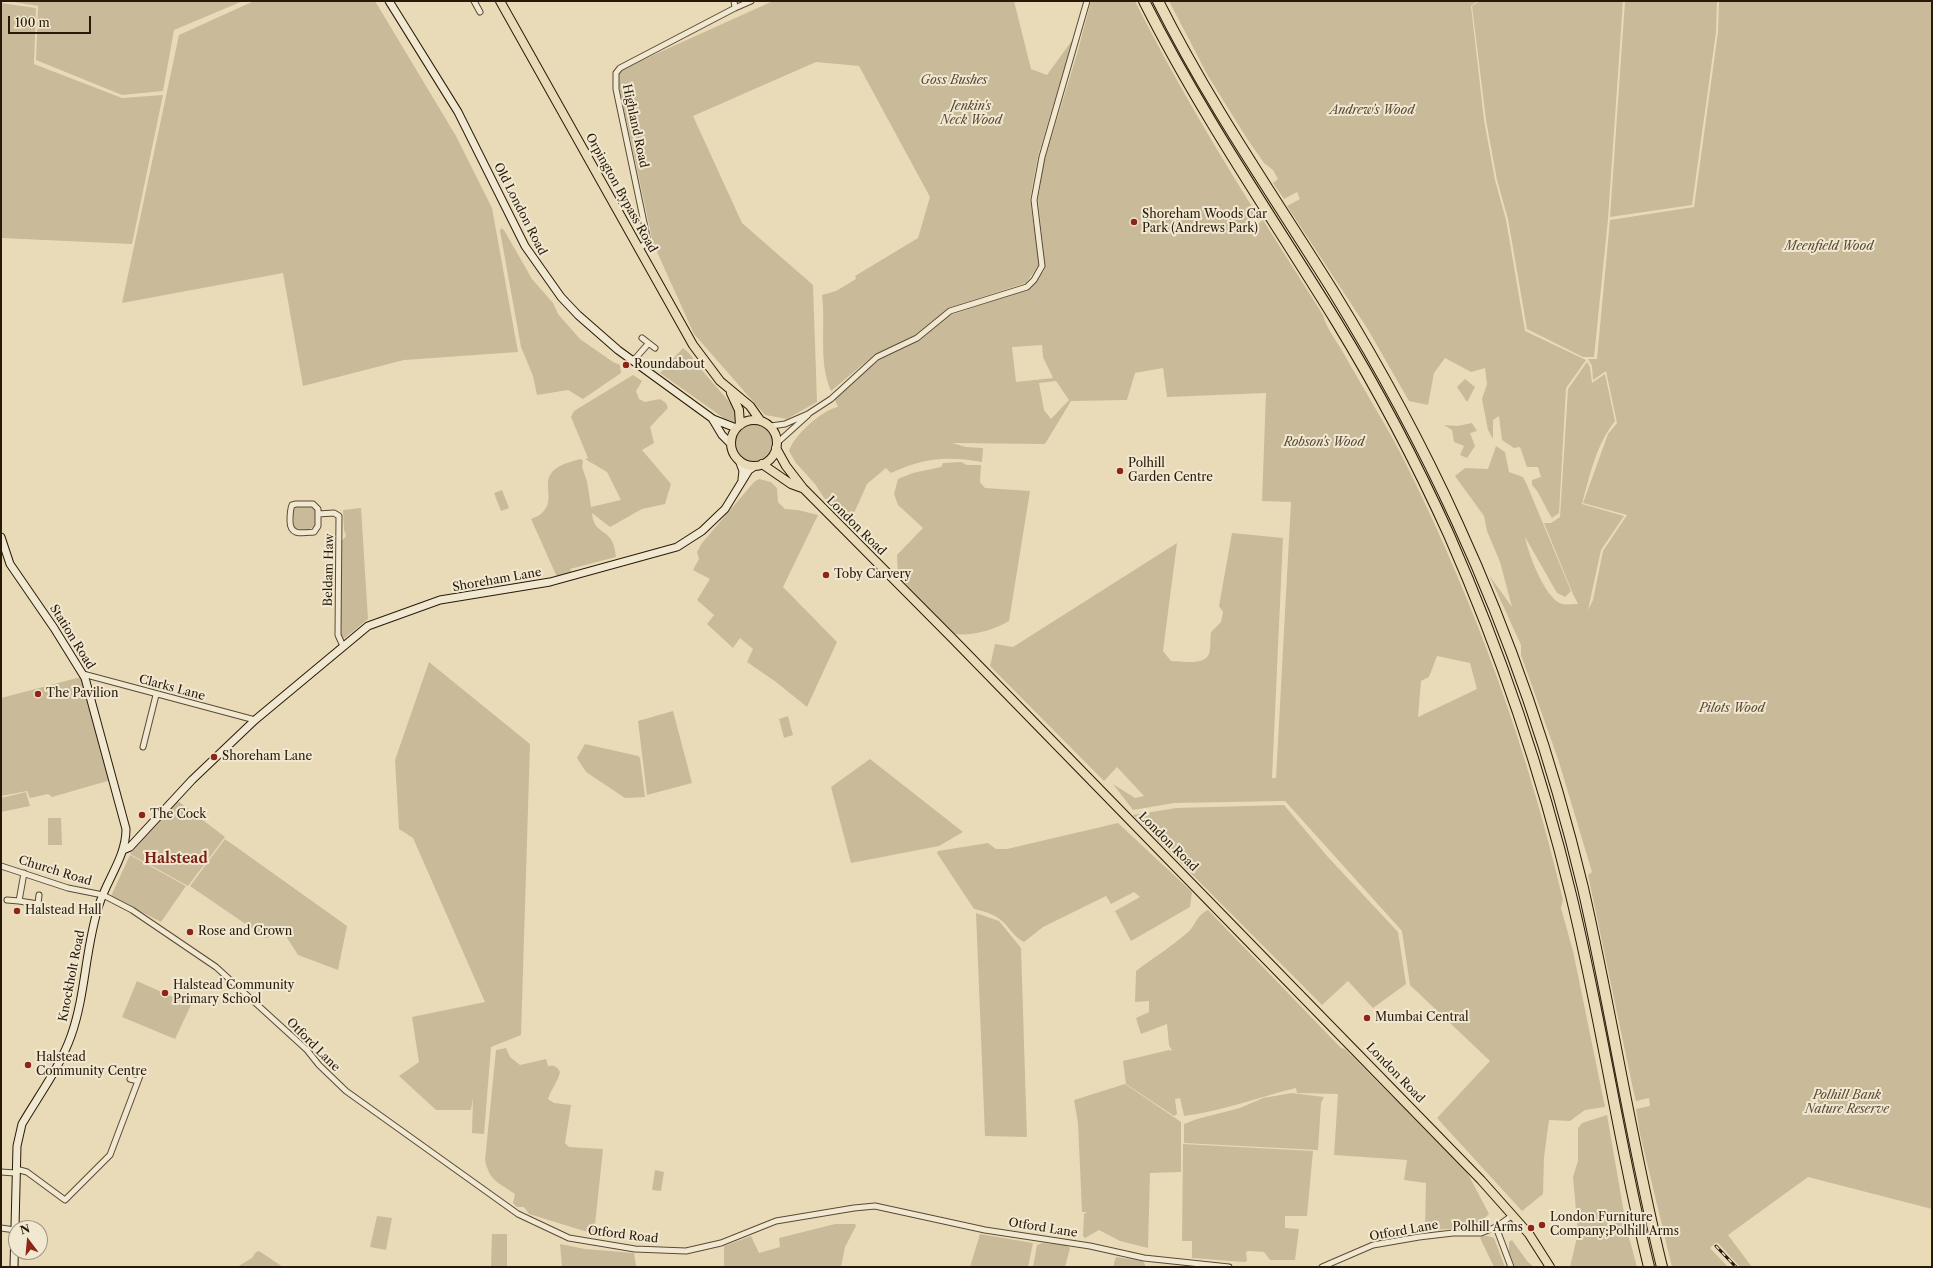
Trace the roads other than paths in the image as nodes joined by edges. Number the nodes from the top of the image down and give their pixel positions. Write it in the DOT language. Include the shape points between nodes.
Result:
graph roads {
  1 [pos="389,1"];
  2 [pos="474,1"];
  3 [pos="500,1"];
  4 [pos="734,1"];
  5 [pos="751,1"];
  6 [pos="1087,1"];
  7 [pos="1144,1"];
  8 [pos="1158,1"];
  9 [pos="735,8"];
  10 [pos="480,12"];
  11 [pos="639,249"];
  12 [pos="642,338"];
  13 [pos="648,344"];
  14 [pos="655,348"];
  15 [pos="633,361"];
  16 [pos="730,390"];
  17 [pos="808,414"];
  18 [pos="713,419"];
  19 [pos="760,420"];
  20 [pos="738,426"];
  21 [pos="771,426"];
  22 [pos="731,444"];
  23 [pos="777,445"];
  24 [pos="739,460"];
  25 [pos="759,465"];
  26 [pos="741,482"];
  27 [pos="802,488"];
  28 [pos="318,514"];
  29 [pos="1,537"];
  30 [pos="343,646"];
  31 [pos="83,674"];
  32 [pos="156,694"];
  33 [pos="255,720"];
  34 [pos="143,747"];
  35 [pos="123,850"];
  36 [pos="1,866"];
  37 [pos="24,873"];
  38 [pos="39,895"];
  39 [pos="103,895"];
  40 [pos="8,900"];
  41 [pos="19,900"];
  42 [pos="141,1073"];
  43 [pos="130,1079"];
  44 [pos="138,1081"];
  45 [pos="414,1138"];
  46 [pos="16,1171"];
  47 [pos="1,1172"];
  48 [pos="854,1208"];
  49 [pos="1513,1215"];
  50 [pos="15,1220"];
  51 [pos="1496,1227"];
  52 [pos="1229,1267"];
  53 [pos="1322,1267"];
  54 [pos="1511,1267"];
  55 [pos="1550,1267"];
  56 [pos="1649,1267"];
  57 [pos="1662,1267"];
  1 -- 15 [label="street, Old London Road" via="458,112 535,262 578,315 603,339"];
  2 -- 10 [label="street"];
  3 -- 11 [label="main road, Orpington Bypass Road"];
  4 -- 9 [label="street"];
  5 -- 9 [label="street"];
  6 -- 17 [label="street" via="1042,157 1034,200 1042,266 1034,280 1027,287 950,312 917,338 877,357 832,399"];
  7 -- 56 [label="highway" via="1213,127 1337,323 1381,399 1435,505 1482,613 1527,738 1564,867 1584,954 1626,1169"];
  8 -- 57 [label="highway" via="1232,134 1377,365 1442,490 1495,612 1542,744 1579,872 1600,966 1634,1145"];
  9 -- 11 [label="street, Highland Road" via="620,68 616,73 616,89 648,237 647,242"];
  11 -- 16 [label="main road, Orpington Bypass Road" via="693,345 710,369"];
  12 -- 13 [label="street"];
  13 -- 14 [label="street"];
  13 -- 15 [label="street"];
  15 -- 18 [label="street, Old London Road"];
  16 -- 19 [label="main road, Orpington Bypass Road" via="750,406"];
  16 -- 20 [label="main road, Orpington Bypass Road" via="739,410"];
  17 -- 21 [label="street" via="785,424"];
  17 -- 23 [label="street"];
  18 -- 20 [label="street, Old London Road"];
  18 -- 22 [label="street, Old London Road" via="722,435"];
  19 -- 20 [label="main road" via="750,420"];
  19 -- 21 [label="main road"];
  20 -- 22 [label="main road"];
  21 -- 23 [label="main road"];
  22 -- 24 [label="main road" via="733,453"];
  23 -- 25 [label="main road" via="772,457"];
  23 -- 27 [label="main road, London Road" via="786,466"];
  24 -- 25 [label="main road" via="744,464"];
  24 -- 26 [label="street" via="743,471"];
  25 -- 26 [label="street, Shoreham Lane" via="749,470"];
  25 -- 27 [label="main road, London Road"];
  26 -- 30 [label="street, Shoreham Lane" via="725,509 702,532 677,547 550,582 440,600 368,626"];
  27 -- 49 [label="main road, London Road" via="1360,1054"];
  28 -- 28 [label="street, Beldam Haw" via="318,509 313,504 292,505 292,530 296,533 314,532 318,526"];
  28 -- 30 [label="street, Beldam Haw" via="334,513 339,516 338,635"];
  29 -- 31 [label="street, Station Road" via="10,564"];
  30 -- 33 [label="street, Shoreham Lane"];
  31 -- 32 [label="street, Clarks Lane"];
  31 -- 35 [label="street, Station Road" via="124,817 126,834"];
  32 -- 33 [label="street, Clarks Lane"];
  32 -- 34 [label="street"];
  33 -- 35 [label="street, Shoreham Lane" via="192,780 130,847"];
  35 -- 39 [label="street, Knockholt Road"];
  36 -- 37 [label="street, Church Road"];
  37 -- 39 [label="street, Church Road"];
  37 -- 41 [label="street"];
  38 -- 41 [label="street" via="38,904"];
  39 -- 45 [label="street, Otford Lane" via="155,924 216,967 307,1050 346,1091"];
  39 -- 46 [label="street, Knockholt Road" via="90,941 80,1005 71,1036 64,1054 22,1124 16,1146"];
  40 -- 41 [label="street"];
  42 -- 44 [label="street"];
  43 -- 44 [label="street"];
  44 -- 46 [label="street" via="110,1155 65,1200 27,1172"];
  45 -- 48 [label="street, Otford Road" via="518,1214 569,1238 635,1249 686,1251 721,1243 776,1221"];
  46 -- 47 [label="street"];
  46 -- 50 [label="street, Knockholt Road"];
  48 -- 52 [label="street, Otford Lane" via="875,1206 985,1230 1090,1246 1144,1258"];
  49 -- 51 [label="street, Otford Lane"];
  49 -- 55 [label="main road, London Road"];
  51 -- 53 [label="street, Otford Lane" via="1480,1233 1453,1233 1373,1245"];
  51 -- 54 [label="street"];
}
